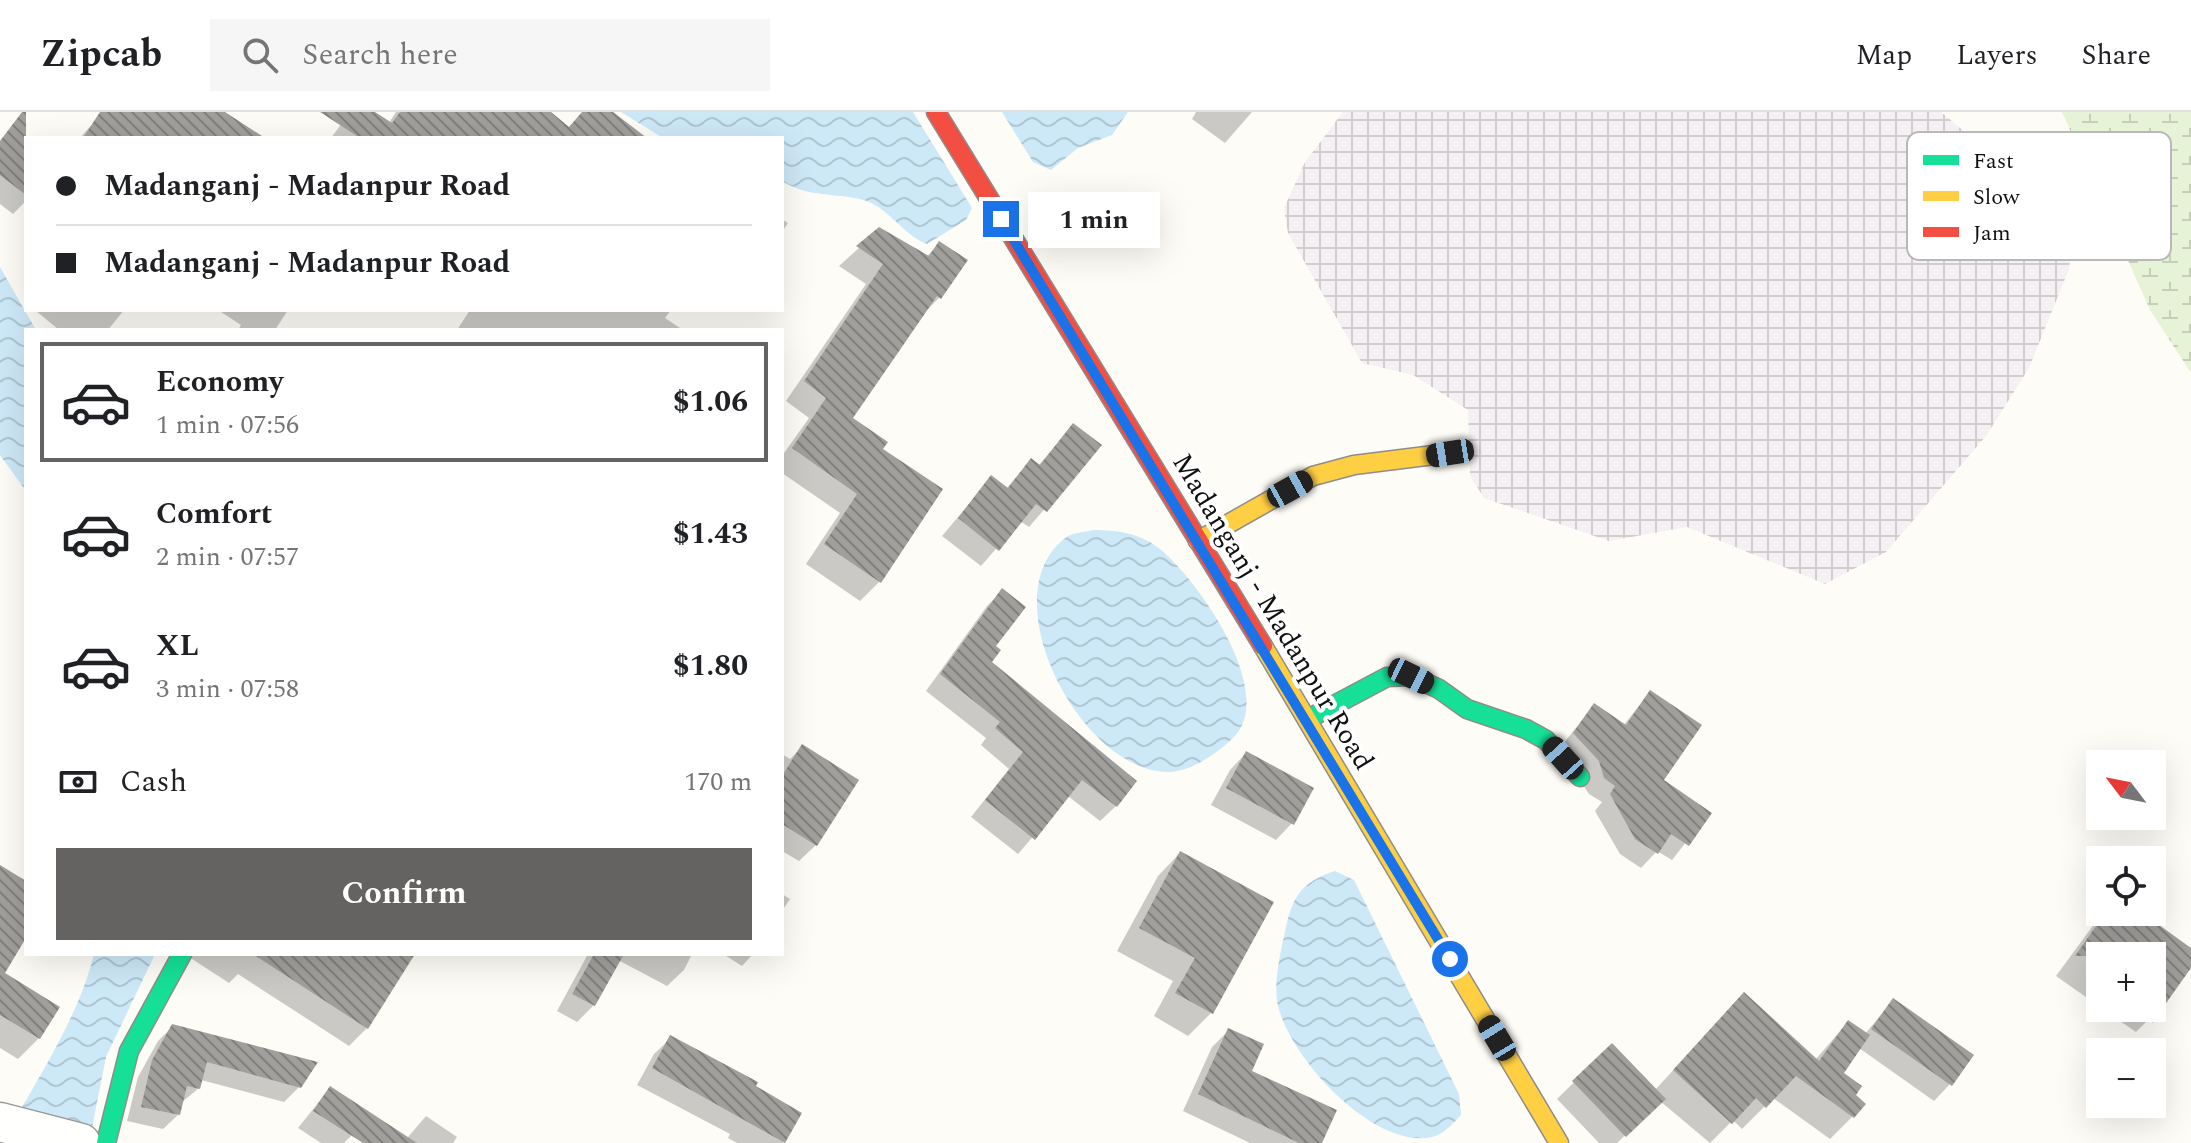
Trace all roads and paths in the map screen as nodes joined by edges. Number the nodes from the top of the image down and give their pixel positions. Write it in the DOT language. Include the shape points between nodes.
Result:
graph roads {
  1 [pos="936,112"];
  2 [pos="1450,453"];
  3 [pos="1198,541"];
  4 [pos="1308,719"];
  5 [pos="1580,777"];
  6 [pos="181,956"];
  7 [pos="0,1122"];
  8 [pos="81,1143"];
  9 [pos="106,1143"];
  10 [pos="1559,1143"];
  1 -- 3 [label="main road, Madanganj - Madanpur Road"];
  2 -- 3 [label="main road" via="1354,465 1313,476"];
  3 -- 4 [label="main road, Madanganj - Madanpur Road"];
  4 -- 5 [label="main road" via="1387,677 1411,676 1467,709 1546,740"];
  4 -- 10 [label="main road, Madanganj - Madanpur Road"];
  6 -- 9 [label="main road" via="129,1051"];
  7 -- 8 [label="street"];
}
